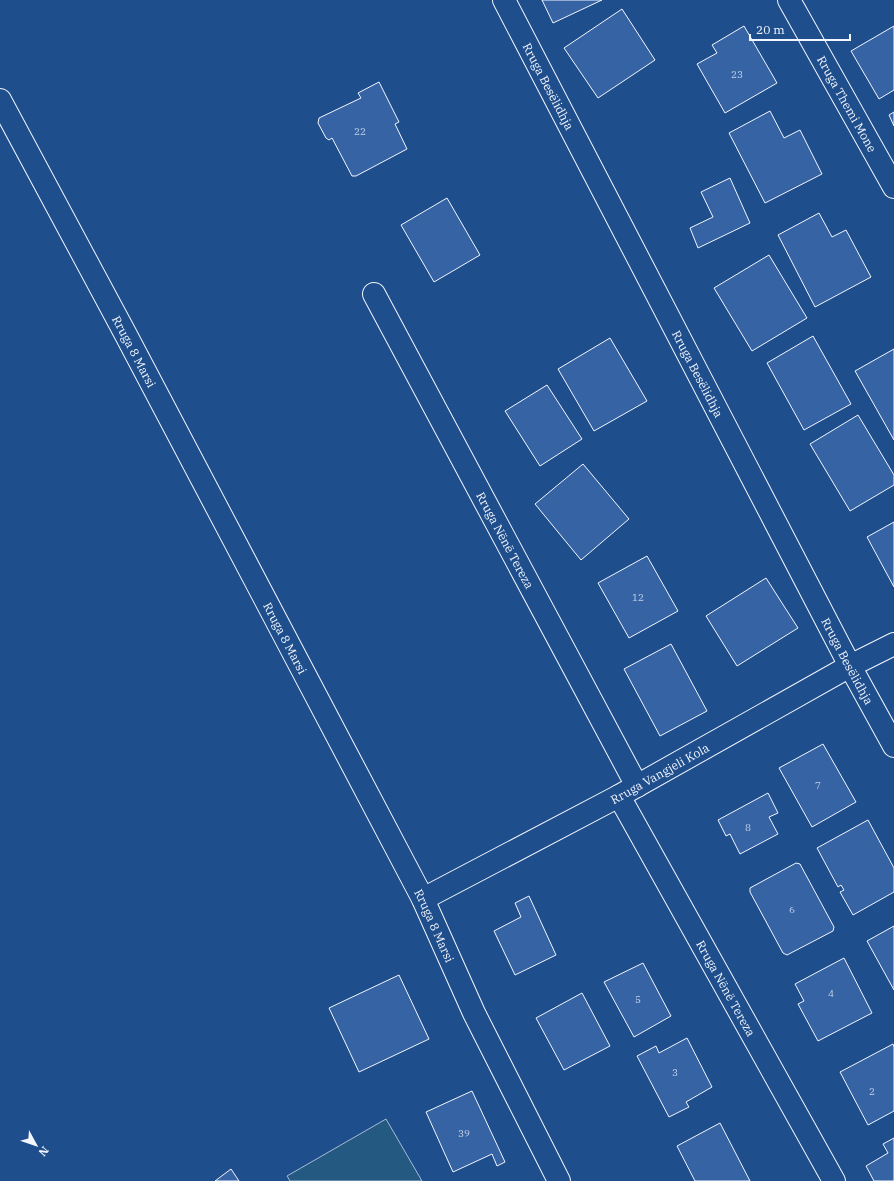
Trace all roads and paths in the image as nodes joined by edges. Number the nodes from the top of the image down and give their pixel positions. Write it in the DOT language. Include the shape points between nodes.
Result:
graph roads {
  1 [pos="504,0"];
  2 [pos="789,0"];
  3 [pos="0,100"];
  4 [pos="894,187"];
  5 [pos="374,294"];
  6 [pos="894,644"];
  7 [pos="850,666"];
  8 [pos="894,746"];
  9 [pos="628,791"];
  10 [pos="423,898"];
  11 [pos="559,1181"];
  12 [pos="834,1181"];
  1 -- 7 [label="street, Rruga Besëlidhja"];
  2 -- 4 [label="street, Rruga Themi Mone"];
  3 -- 10 [label="street, Rruga 8 Marsi"];
  5 -- 9 [label="street, Rruga Nënë Tereza"];
  6 -- 7 [label="street, Rruga Vangjeli Kola"];
  7 -- 8 [label="street, Rruga Besëlidhja"];
  7 -- 9 [label="street, Rruga Vangjeli Kola"];
  9 -- 10 [label="street, Rruga Vangjeli Kola"];
  9 -- 12 [label="street, Rruga Nënë Tereza"];
  10 -- 11 [label="street, Rruga 8 Marsi" via="474,1013"];
}
